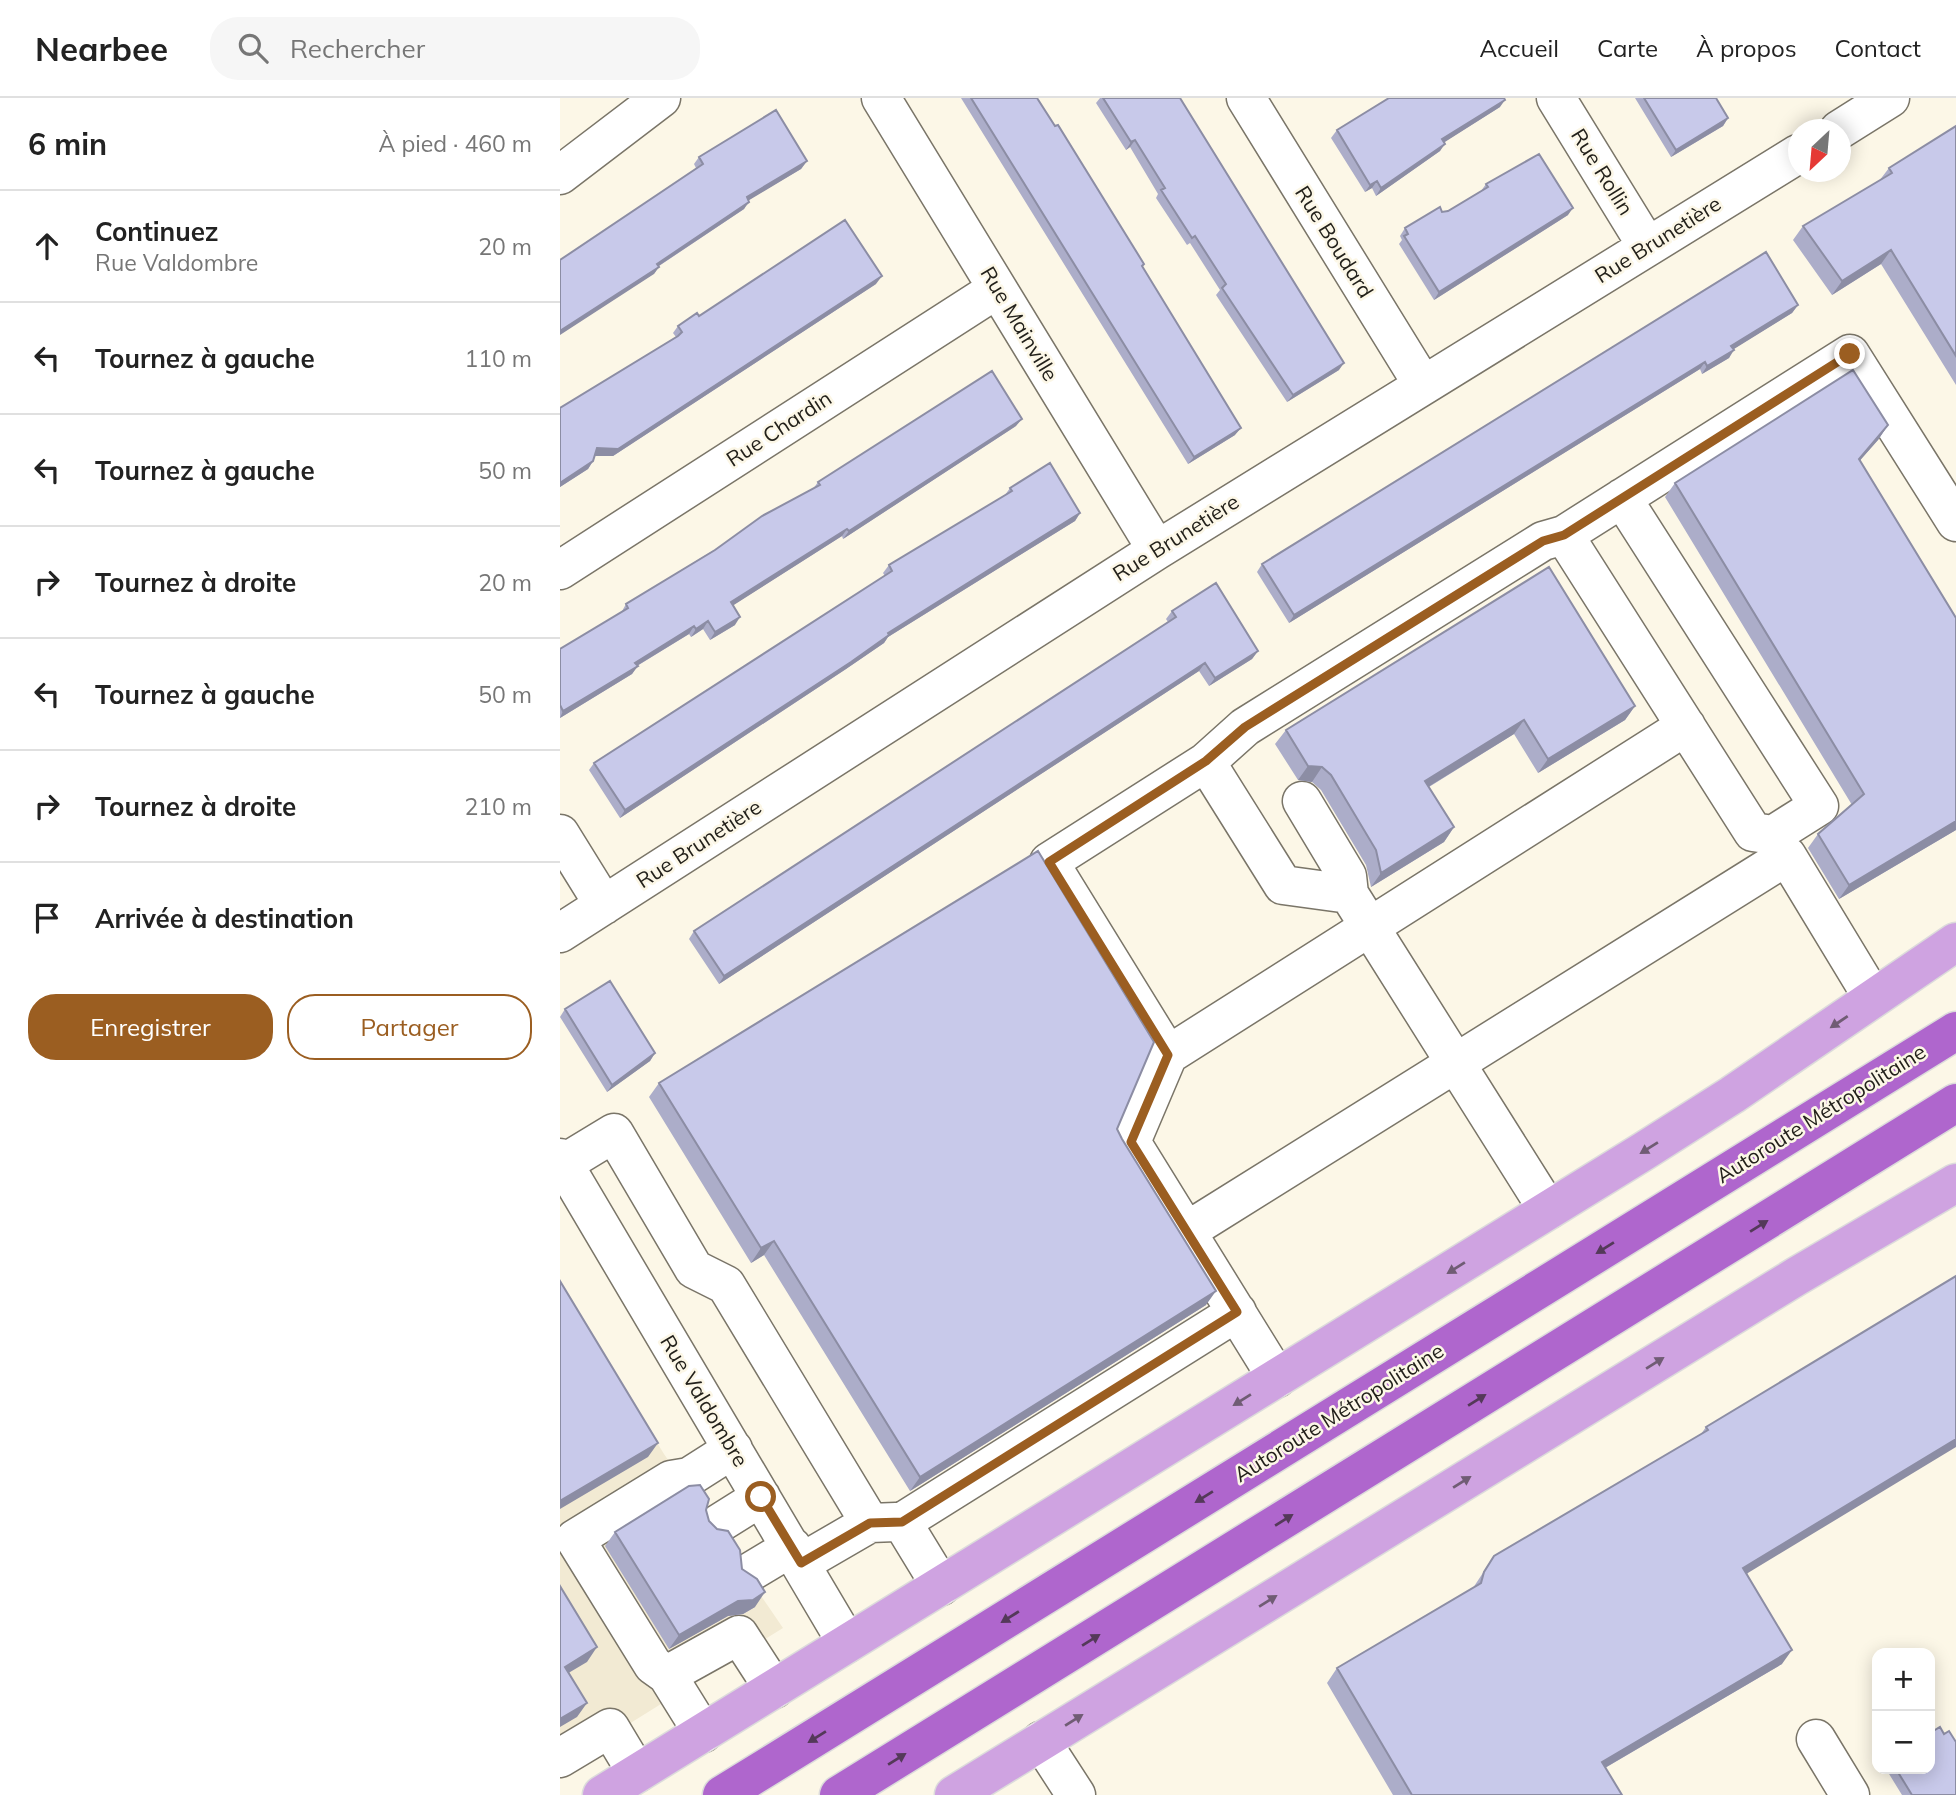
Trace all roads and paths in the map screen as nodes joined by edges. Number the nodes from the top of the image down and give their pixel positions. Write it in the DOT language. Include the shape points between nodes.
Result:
graph roads {
  1 [pos="661,98"];
  2 [pos="881,98"];
  3 [pos="1556,98"];
  4 [pos="1890,98"];
  5 [pos="1254,101"];
  6 [pos="1851,122"];
  7 [pos="1788,160"];
  8 [pos="560,175"];
  9 [pos="1647,246"];
  10 [pos="997,289"];
  11 [pos="1423,385"];
  12 [pos="1622,498"];
  13 [pos="1956,523"];
  14 [pos="1564,535"];
  15 [pos="1157,550"];
  16 [pos="560,570"];
  17 [pos="1686,726"];
  18 [pos="1206,761"];
  19 [pos="1302,802"];
  20 [pos="560,834"];
  21 [pos="1780,846"];
  22 [pos="1349,894"];
  23 [pos="604,905"];
  24 [pos="1371,926"];
  25 [pos="560,933"];
  26 [pos="1956,942"];
  27 [pos="1873,998"];
  28 [pos="1956,1031"];
  29 [pos="1168,1055"];
  30 [pos="1456,1062"];
  31 [pos="1956,1103"];
  32 [pos="562,1161"];
  33 [pos="1956,1183"];
  34 [pos="1548,1210"];
  35 [pos="671,1229"];
  36 [pos="1187,1231"];
  37 [pos="620,1260"];
  38 [pos="1237,1312"];
  39 [pos="1277,1378"];
  40 [pos="733,1449"];
  41 [pos="761,1497"];
  42 [pos="886,1522"];
  43 [pos="718,1524"];
  44 [pos="796,1555"];
  45 [pos="750,1572"];
  46 [pos="941,1586"];
  47 [pos="847,1643"];
  48 [pos="667,1675"];
  49 [pos="774,1689"];
  50 [pos="703,1732"];
  51 [pos="1816,1739"];
  52 [pos="1041,1741"];
  53 [pos="560,1758"];
  54 [pos="637,1773"];
  55 [pos="602,1795"];
  56 [pos="723,1795"];
  57 [pos="839,1795"];
  58 [pos="954,1795"];
  59 [pos="1076,1795"];
  60 [pos="1850,1795"];
  1 -- 8 [label="street"];
  2 -- 10 [label="street, Rue Mainville"];
  3 -- 9 [label="street, Rue Rollin"];
  4 -- 6 [label="street"];
  5 -- 11 [label="street, Rue Boudard"];
  7 -- 9 [label="street, Rue Brunetière"];
  9 -- 11 [label="street, Rue Brunetière"];
  10 -- 15 [label="street, Rue Mainville"];
  10 -- 16 [label="street, Rue Chardin"];
  11 -- 15 [label="street, Rue Brunetière"];
  12 -- 13 [label="street" via="1850,354"];
  12 -- 14 [label="street"];
  12 -- 21 [label="street" via="1819,806"];
  14 -- 17 [label="street"];
  14 -- 18 [label="street" via="1543,541 1245,727"];
  15 -- 23 [label="street, Rue Brunetière"];
  17 -- 21 [label="street" via="1753,832"];
  17 -- 24 [label="street"];
  18 -- 22 [label="street" via="1283,886"];
  18 -- 29 [label="street" via="1049,862"];
  19 -- 22 [label="street" via="1347,876"];
  20 -- 23 [label="street"];
  21 -- 27 [label="street"];
  21 -- 30 [label="street"];
  22 -- 24 [label="street"];
  23 -- 25 [label="street, Rue Brunetière"];
  24 -- 29 [label="street"];
  24 -- 30 [label="street"];
  26 -- 27 [label="main road"];
  27 -- 34 [label="main road, one-way" via="1732,1095"];
  28 -- 56 [label="highway, Autoroute Métropolitaine, one-way"];
  29 -- 36 [label="street" via="1131,1142"];
  30 -- 34 [label="street"];
  30 -- 36 [label="street"];
  57 -- 31 [label="highway, one-way"];
  32 -- 35 [label="street" via="614,1133"];
  32 -- 37 [label="street, Rue Valdombre"];
  52 -- 33 [label="main road, one-way"];
  34 -- 39 [label="main road, one-way"];
  35 -- 37 [label="street"];
  35 -- 42 [label="street" via="694,1269 726,1285"];
  36 -- 38 [label="street"];
  37 -- 40 [label="street, Rue Valdombre"];
  38 -- 39 [label="street"];
  38 -- 42 [label="street"];
  39 -- 46 [label="main road, one-way"];
  40 -- 41 [label="street, Rue Valdombre"];
  40 -- 48 [label="street" via="689,1477 671,1480 575,1539 653,1665"];
  41 -- 43 [label="street"];
  41 -- 44 [label="street, Rue Valdombre"];
  42 -- 44 [label="street"];
  42 -- 46 [label="street"];
  44 -- 45 [label="street"];
  44 -- 47 [label="street, Rue Valdombre"];
  46 -- 47 [label="main road"];
  47 -- 49 [label="main road"];
  48 -- 49 [label="street" via="739,1635"];
  48 -- 50 [label="street"];
  49 -- 50 [label="main road"];
  50 -- 54 [label="main road"];
  51 -- 60 [label="street"];
  52 -- 58 [label="main road"];
  52 -- 59 [label="street"];
  53 -- 54 [label="street" via="610,1728"];
  54 -- 55 [label="main road"];
}
